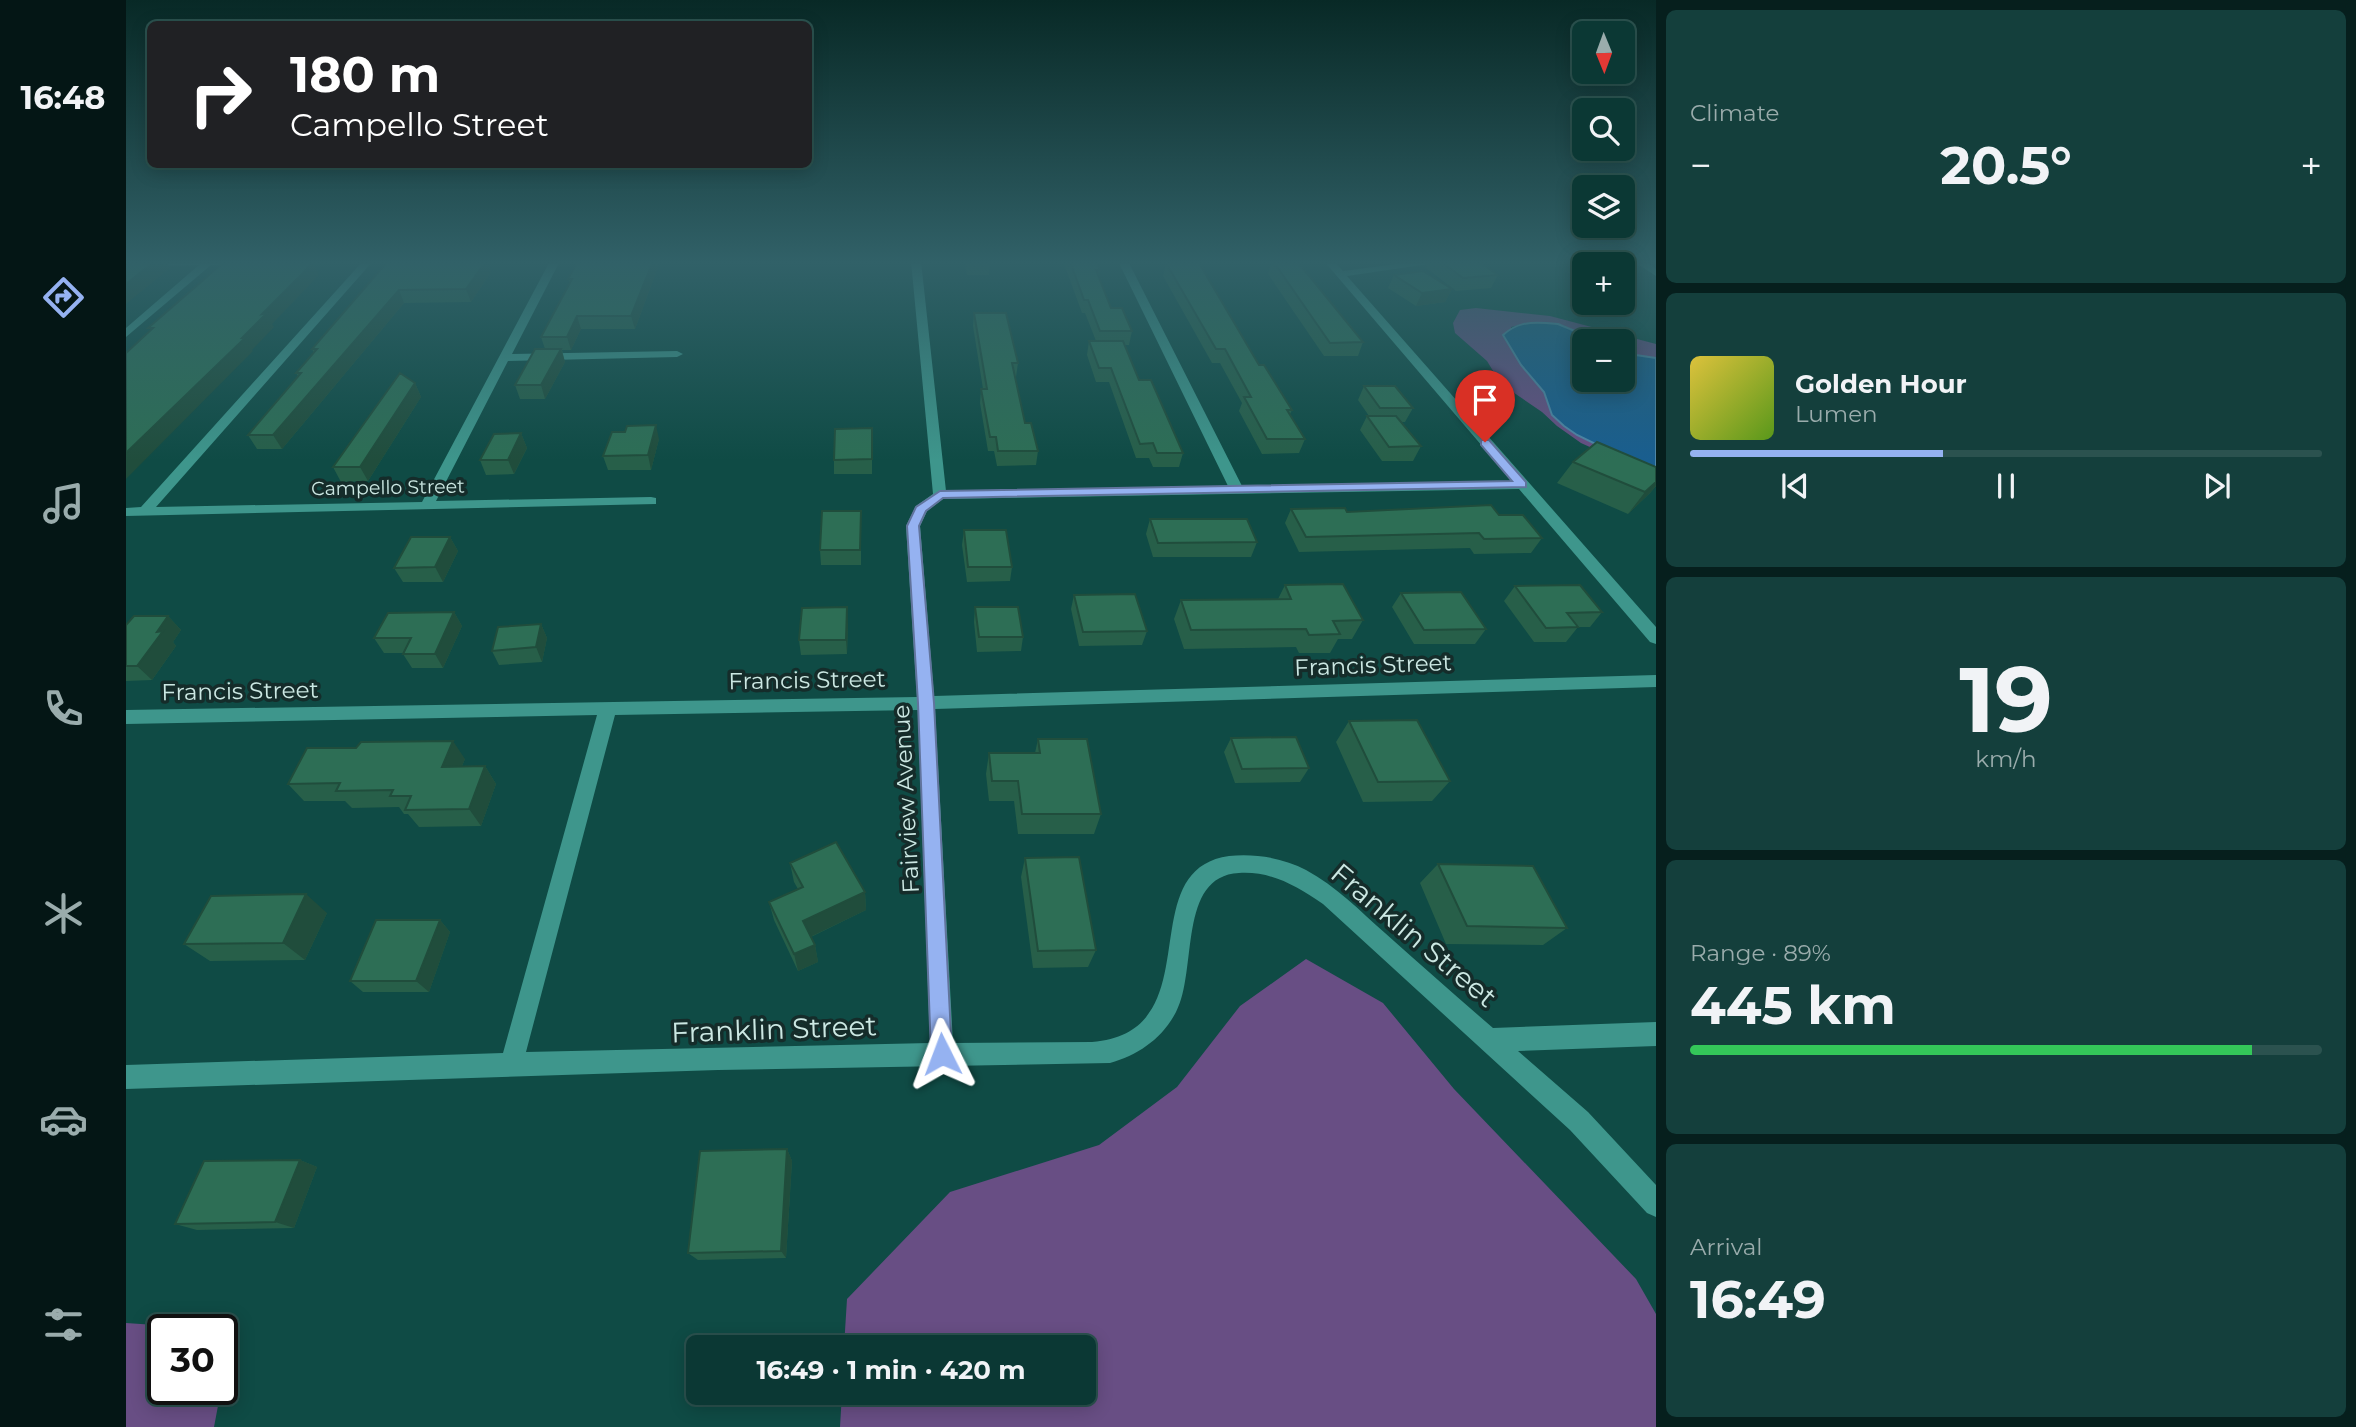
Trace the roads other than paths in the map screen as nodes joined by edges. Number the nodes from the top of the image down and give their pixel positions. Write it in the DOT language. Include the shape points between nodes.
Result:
graph roads {
  1 [pos="309,328"];
  2 [pos="519,328"];
  3 [pos="923,328"];
  4 [pos="1156,328"];
  5 [pos="1386,328"];
  6 [pos="677,354"];
  7 [pos="502,358"];
  8 [pos="1521,485"];
  9 [pos="1237,490"];
  10 [pos="940,495"];
  11 [pos="651,501"];
  12 [pos="427,505"];
  13 [pos="145,511"];
  14 [pos="126,512"];
  15 [pos="1634,612"];
  16 [pos="1656,619"];
  17 [pos="1656,638"];
  18 [pos="1656,681"];
  19 [pos="926,703"];
  20 [pos="608,709"];
  21 [pos="126,718"];
  22 [pos="1656,1034"];
  23 [pos="1492,1040"];
  24 [pos="942,1054"];
  25 [pos="511,1066"];
  26 [pos="126,1077"];
  27 [pos="1656,1204"];
  1 -- 13 [label="street"];
  2 -- 7 [label="street"];
  3 -- 10 [label="street"];
  4 -- 9 [label="street"];
  5 -- 8 [label="street"];
  6 -- 7 [label="street"];
  7 -- 12 [label="street"];
  8 -- 9 [label="street"];
  8 -- 15 [label="street"];
  9 -- 10 [label="street"];
  10 -- 19 [label="street, Fairview Avenue" via="921,509 913,526"];
  11 -- 12 [label="street, Campello Street"];
  12 -- 13 [label="street, Campello Street"];
  13 -- 14 [label="street, Campello Street"];
  15 -- 16 [label="street"];
  15 -- 17 [label="street"];
  18 -- 19 [label="street, Francis Street"];
  19 -- 20 [label="street, Francis Street"];
  19 -- 24 [label="street, Fairview Avenue"];
  20 -- 21 [label="street, Francis Street"];
  20 -- 25 [label="street"];
  22 -- 23 [label="street, Franklin Street"];
  23 -- 24 [label="street, Franklin Street" via="1330,897 1296,876 1259,865 1230,865 1206,871 1193,886 1174,996 1157,1025 1125,1049 1086,1055"];
  23 -- 27 [label="street" via="1579,1121"];
  24 -- 25 [label="street, Franklin Street"];
  25 -- 26 [label="street, Franklin Street"];
}
